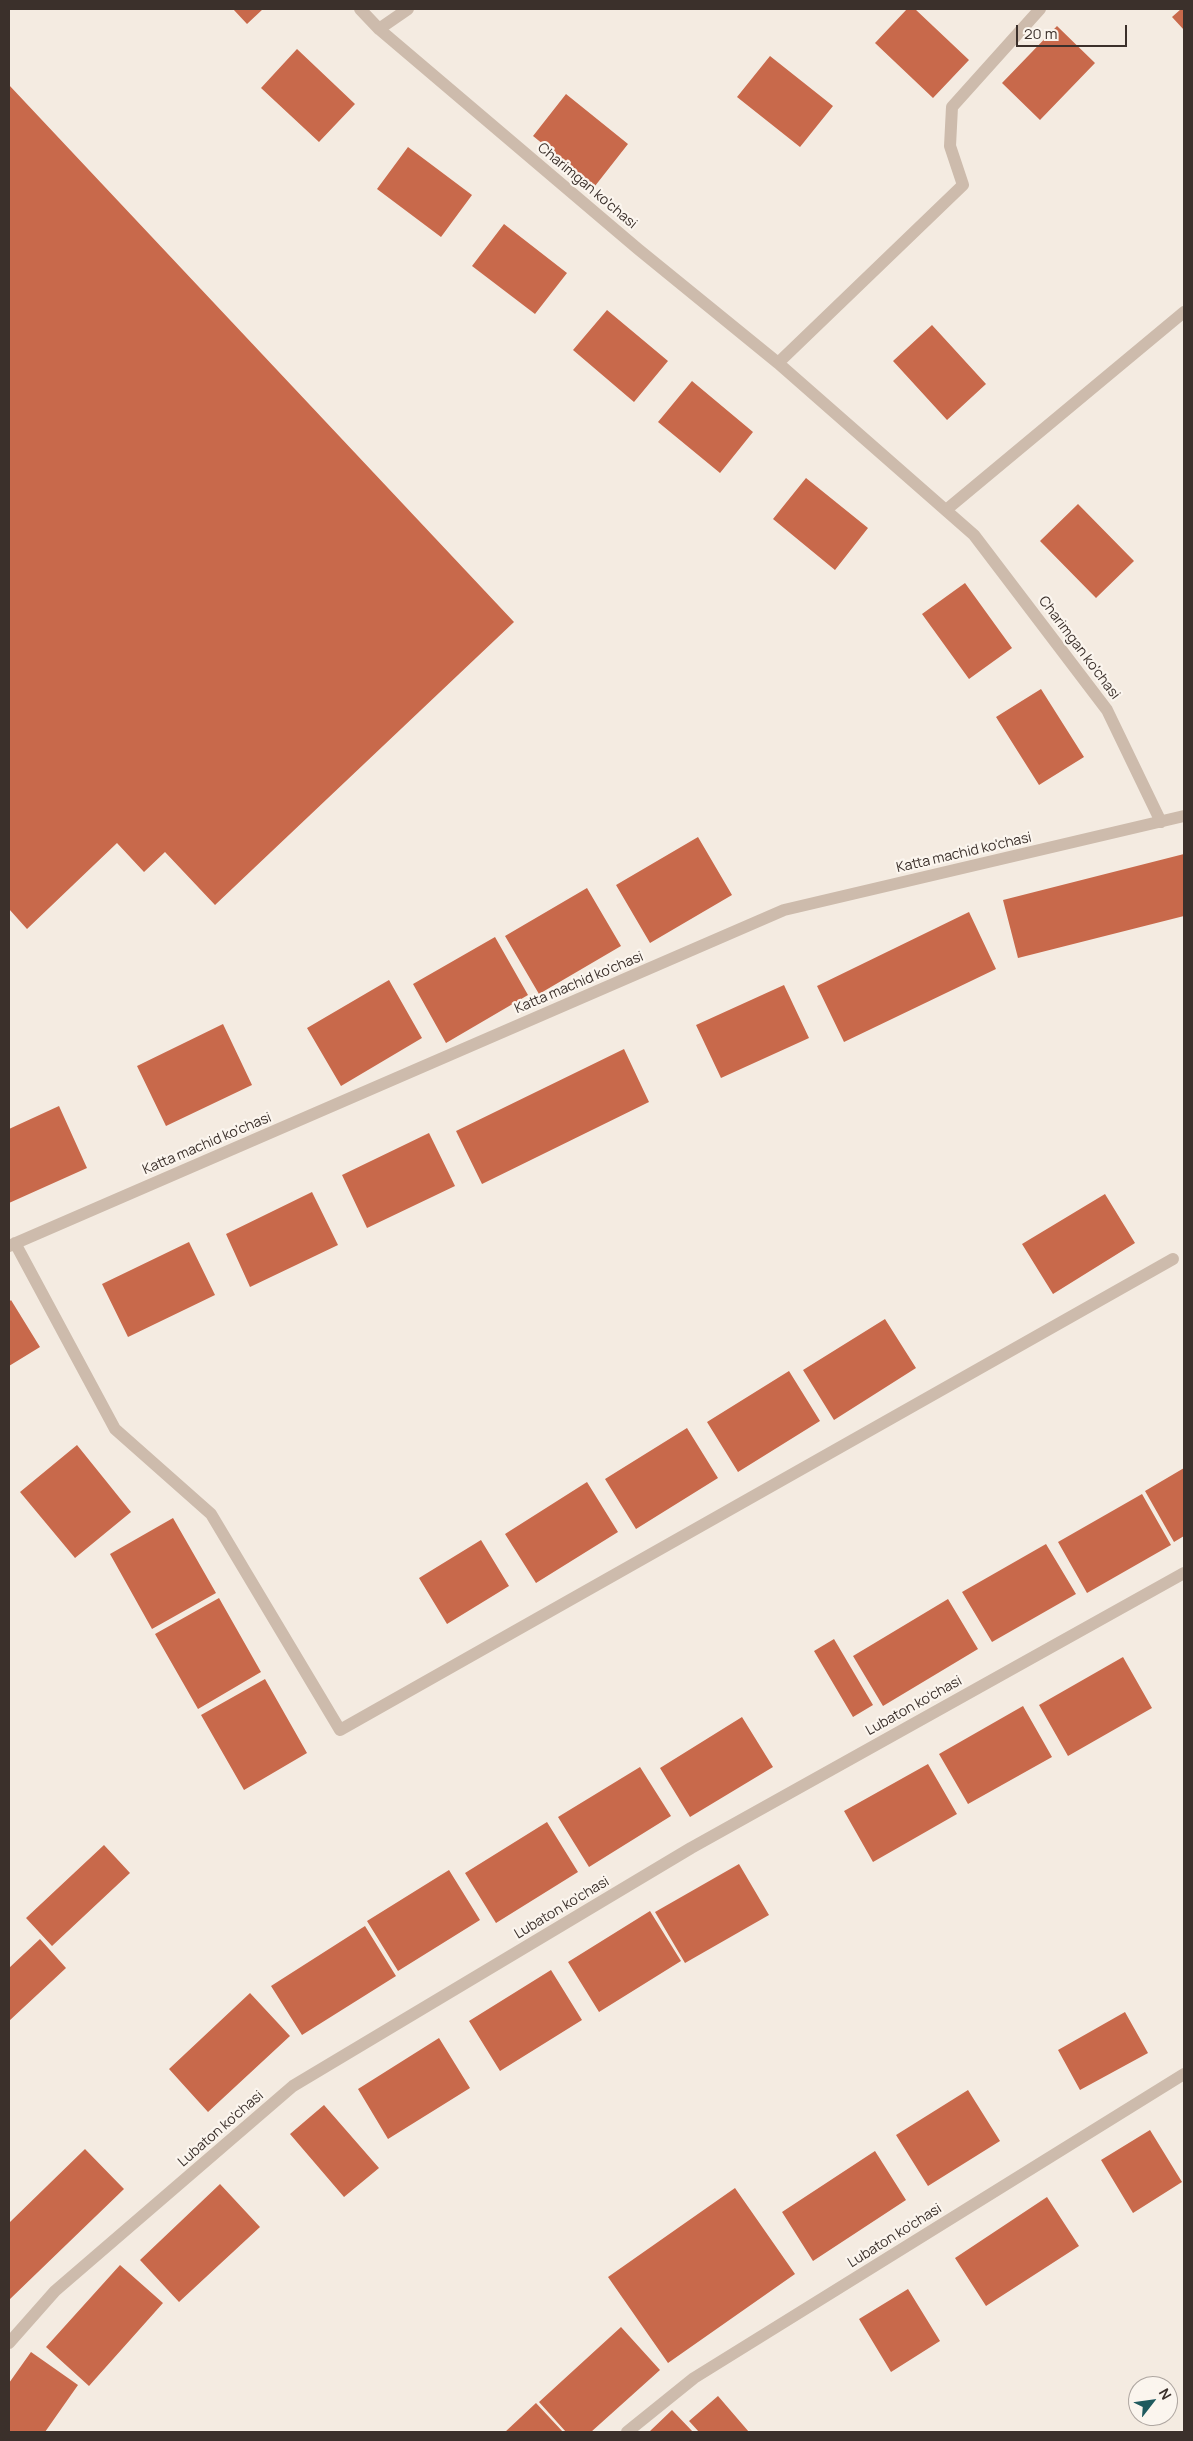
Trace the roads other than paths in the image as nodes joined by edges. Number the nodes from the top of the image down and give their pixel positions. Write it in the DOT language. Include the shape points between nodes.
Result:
graph roads {
  1 [pos="360,9"];
  2 [pos="408,9"];
  3 [pos="1040,9"];
  4 [pos="380,29"];
  5 [pos="1184,312"];
  6 [pos="778,363"];
  7 [pos="946,510"];
  8 [pos="1184,816"];
  9 [pos="1161,822"];
  10 [pos="12,1245"];
  11 [pos="1173,1259"];
  12 [pos="1184,1573"];
  13 [pos="1184,2074"];
  14 [pos="9,2343"];
  15 [pos="627,2432"];
  1 -- 4 [label="street, Charimgan ko'chasi"];
  2 -- 4 [label="street"];
  3 -- 6 [label="street" via="952,108 950,146 963,185"];
  4 -- 6 [label="street, Charimgan ko'chasi" via="638,250"];
  5 -- 7 [label="street"];
  6 -- 7 [label="street, Charimgan ko'chasi"];
  7 -- 9 [label="street, Charimgan ko'chasi" via="974,535 1107,710"];
  8 -- 9 [label="street, Katta machid ko'chasi"];
  9 -- 10 [label="street, Katta machid ko'chasi" via="784,910"];
  10 -- 11 [label="street" via="115,1429 211,1514 340,1730"];
  12 -- 14 [label="street, Lubaton ko'chasi" via="691,1848 293,2086 55,2291"];
  13 -- 15 [label="street, Lubaton ko'chasi" via="694,2378"];
}
